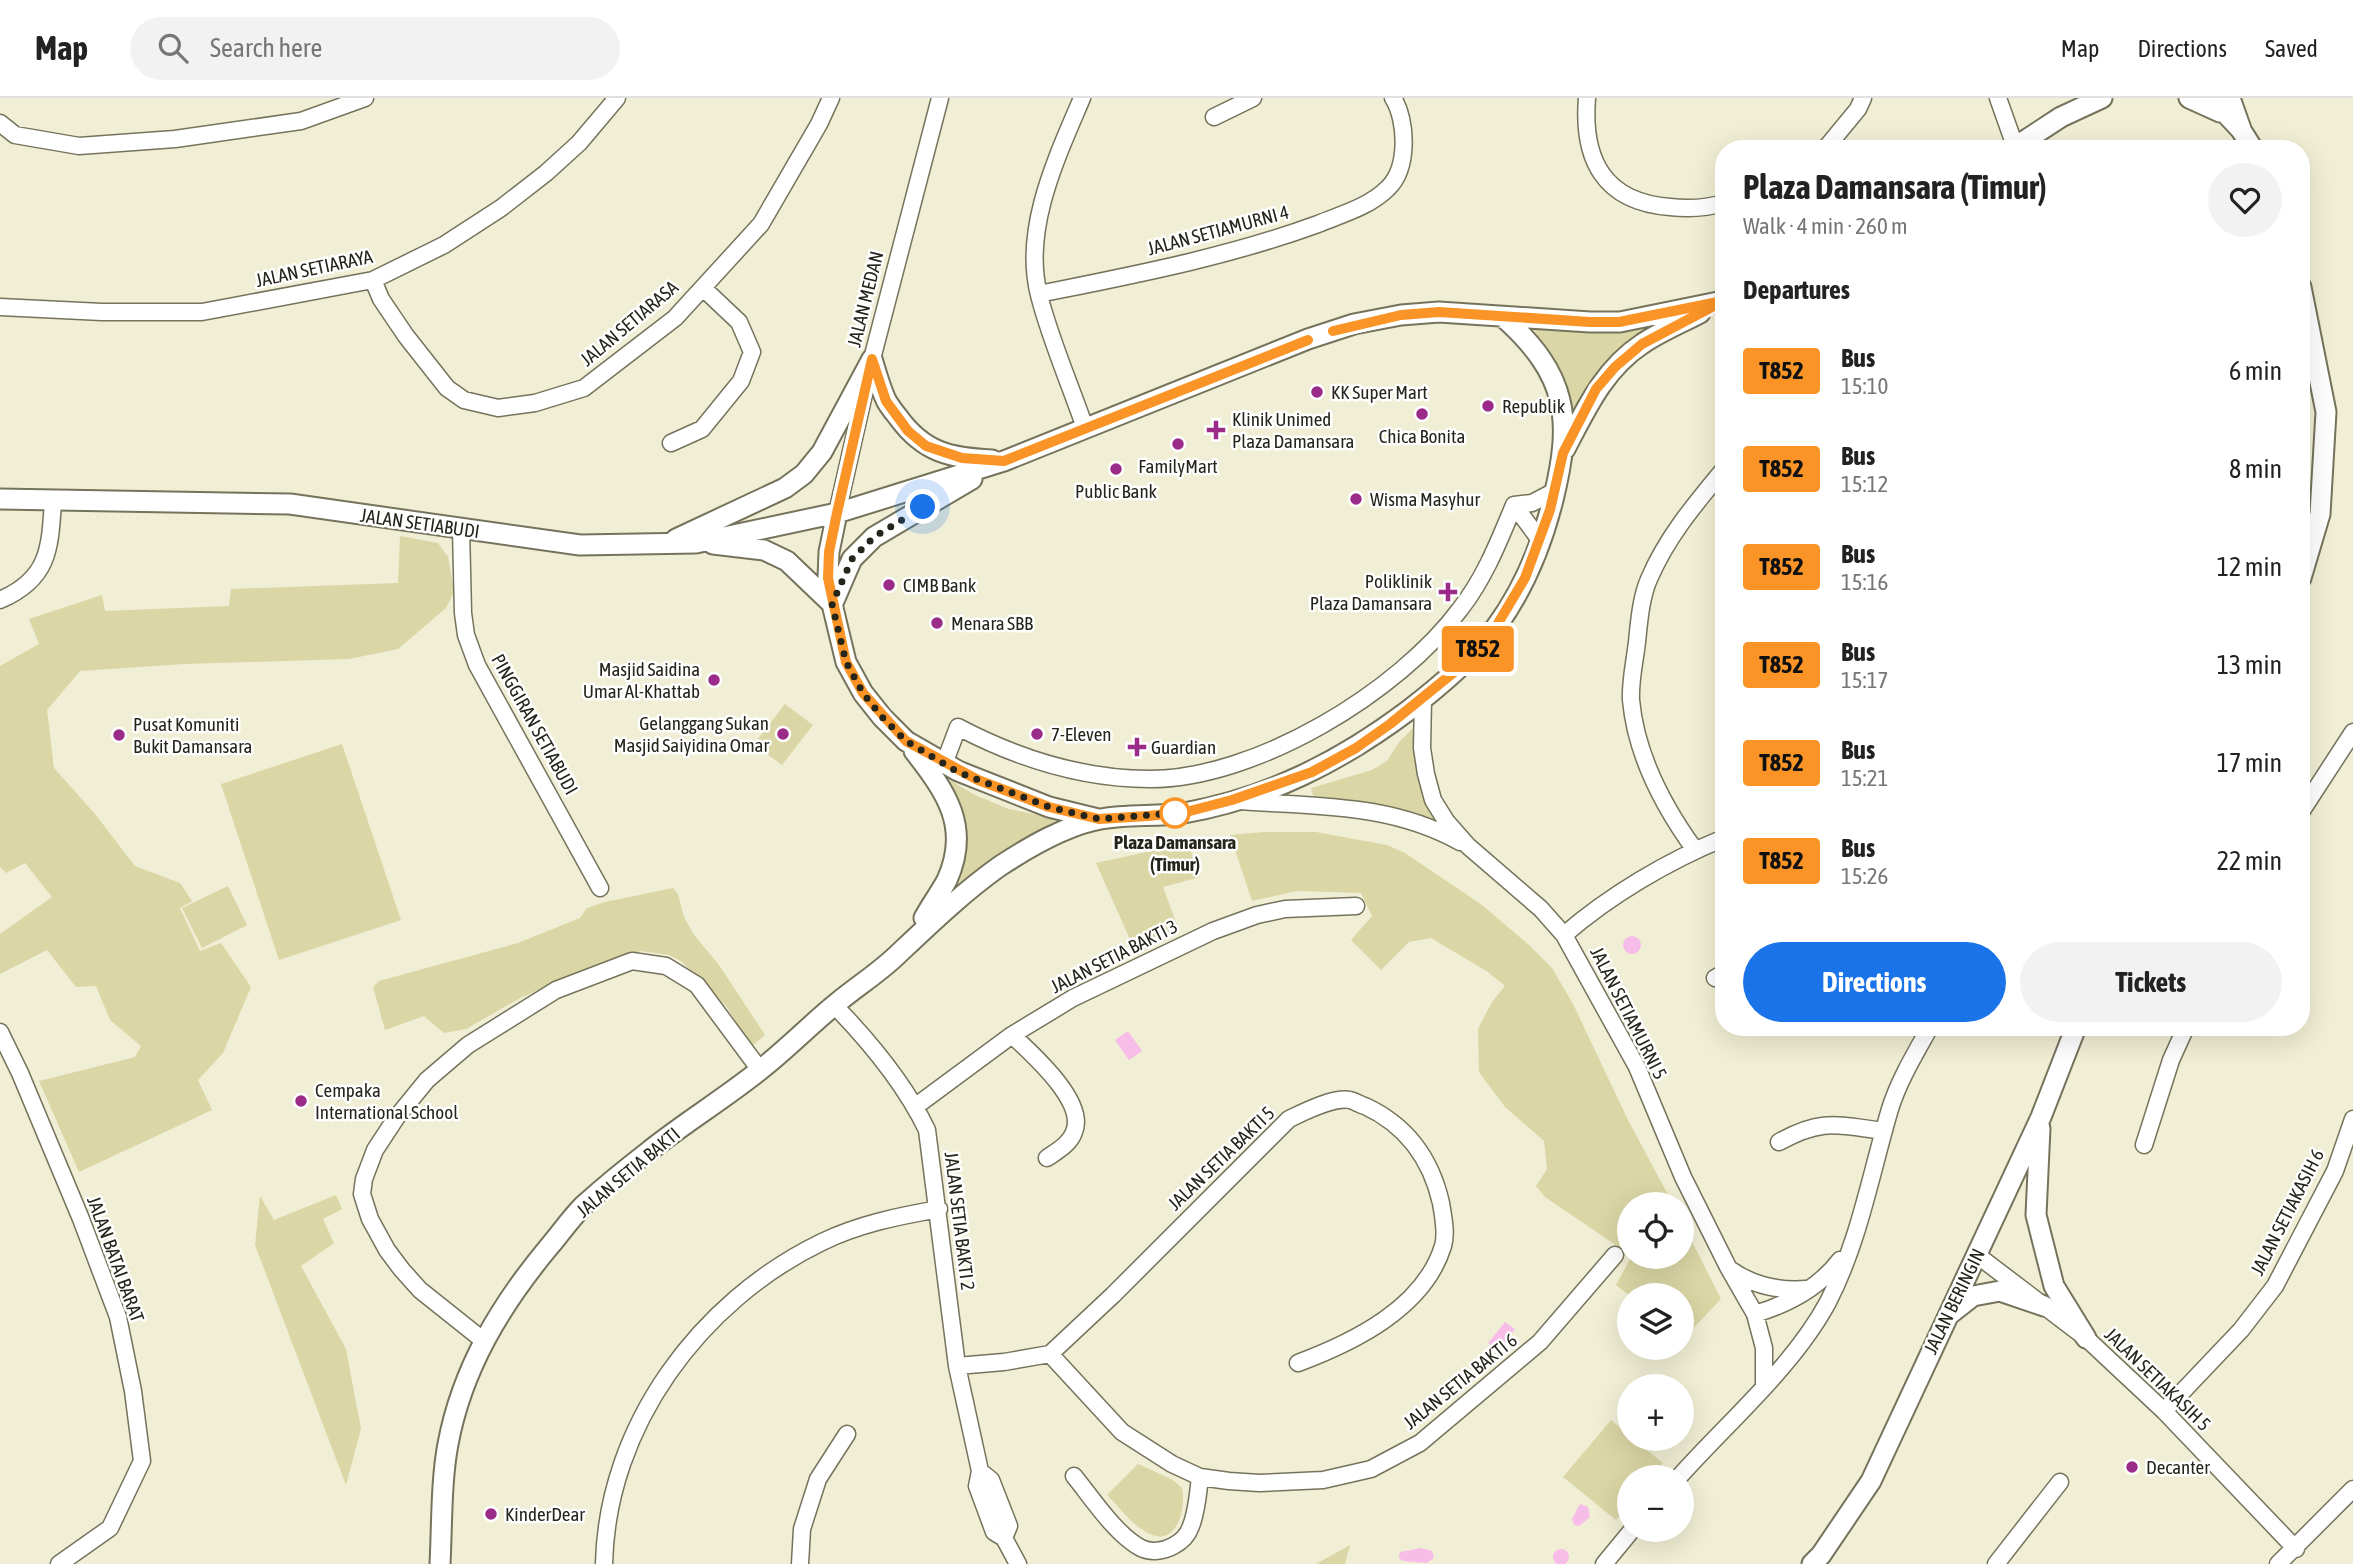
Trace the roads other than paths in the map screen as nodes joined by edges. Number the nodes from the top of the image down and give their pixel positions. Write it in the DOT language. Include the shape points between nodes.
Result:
graph roads {
  1 [pos="365,98"];
  2 [pos="618,98"];
  3 [pos="831,98"];
  4 [pos="940,98"];
  5 [pos="1082,98"];
  6 [pos="1254,98"];
  7 [pos="1392,98"];
  8 [pos="1587,98"];
  9 [pos="1863,98"];
  10 [pos="1998,98"];
  11 [pos="2082,98"];
  12 [pos="2102,98"];
  13 [pos="2189,98"];
  14 [pos="2211,98"];
  15 [pos="2230,103"];
  16 [pos="1214,117"];
  17 [pos="2061,117"];
  18 [pos="0,122"];
  19 [pos="1832,140"];
  20 [pos="2011,140"];
  21 [pos="2026,140"];
  22 [pos="2247,140"];
  23 [pos="1715,204"];
  24 [pos="373,280"];
  25 [pos="703,288"];
  26 [pos="1039,294"];
  27 [pos="1715,303"];
  28 [pos="1715,305"];
  29 [pos="0,307"];
  30 [pos="1503,317"];
  31 [pos="2310,332"];
  32 [pos="872,359"];
  33 [pos="1085,428"];
  34 [pos="671,443"];
  35 [pos="1563,453"];
  36 [pos="1004,461"];
  37 [pos="1715,480"];
  38 [pos="1555,491"];
  39 [pos="0,499"];
  40 [pos="53,501"];
  41 [pos="1514,505"];
  42 [pos="837,513"];
  43 [pos="461,529"];
  44 [pos="1540,540"];
  45 [pos="696,542"];
  46 [pos="669,543"];
  47 [pos="2310,548"];
  48 [pos="0,600"];
  49 [pos="832,604"];
  50 [pos="1423,699"];
  51 [pos="2353,732"];
  52 [pos="906,741"];
  53 [pos="944,764"];
  54 [pos="2310,798"];
  55 [pos="1232,800"];
  56 [pos="1099,819"];
  57 [pos="1715,842"];
  58 [pos="1468,846"];
  59 [pos="1695,850"];
  60 [pos="600,888"];
  61 [pos="1356,906"];
  62 [pos="1564,935"];
  63 [pos="914,937"];
  64 [pos="834,1005"];
  65 [pos="0,1032"];
  66 [pos="1012,1035"];
  67 [pos="1925,1036"];
  68 [pos="2072,1036"];
  69 [pos="2182,1036"];
  70 [pos="760,1070"];
  71 [pos="916,1106"];
  72 [pos="2041,1117"];
  73 [pos="2353,1119"];
  74 [pos="1884,1132"];
  75 [pos="1779,1142"];
  76 [pos="2144,1145"];
  77 [pos="1047,1158"];
  78 [pos="939,1209"];
  79 [pos="1849,1249"];
  80 [pos="1615,1255"];
  81 [pos="1977,1255"];
  82 [pos="1728,1267"];
  83 [pos="1809,1289"];
  84 [pos="2044,1306"];
  85 [pos="1755,1314"];
  86 [pos="1946,1317"];
  87 [pos="2087,1338"];
  88 [pos="484,1341"];
  89 [pos="1051,1354"];
  90 [pos="1297,1363"];
  91 [pos="957,1366"];
  92 [pos="1764,1385"];
  93 [pos="2164,1411"];
  94 [pos="846,1434"];
  95 [pos="1690,1465"];
  96 [pos="1074,1476"];
  97 [pos="1200,1477"];
  98 [pos="2060,1482"];
  99 [pos="2353,1489"];
  100 [pos="1622,1542"];
  101 [pos="2296,1549"];
  102 [pos="60,1564"];
  103 [pos="440,1564"];
  104 [pos="604,1564"];
  105 [pos="800,1564"];
  106 [pos="1018,1564"];
  107 [pos="1604,1564"];
  108 [pos="1812,1564"];
  109 [pos="1996,1564"];
  110 [pos="2278,1564"];
  1 -- 18 [label="street" via="301,121 175,139 79,146 15,135"];
  2 -- 24 [label="street, JALAN SETIARAYA" via="579,143 501,208 444,245"];
  3 -- 25 [label="street, JALAN SETIARASA" via="761,224"];
  4 -- 32 [label="street, JALAN MEDAN"];
  5 -- 26 [label="street" via="1040,214 1035,265"];
  6 -- 16 [label="street"];
  7 -- 26 [label="street, JALAN SETIAMURNI 4" via="1405,152 1390,186 1362,207 1271,241"];
  8 -- 23 [label="street" via="1590,152 1604,180 1625,197 1653,206 1684,209"];
  9 -- 19 [label="street"];
  10 -- 20 [label="street"];
  11 -- 17 [label="street"];
  12 -- 17 [label="street"];
  13 -- 15 [label="street"];
  14 -- 15 [label="street"];
  15 -- 22 [label="street"];
  17 -- 21 [label="street"];
  24 -- 25 [label="street, JALAN SETIARASA" via="406,337 447,388 464,400 498,408 535,403 584,388 675,318"];
  24 -- 29 [label="street, JALAN SETIARAYA" via="202,312"];
  25 -- 34 [label="street" via="739,322 752,352 741,381 702,429"];
  26 -- 33 [label="street"];
  27 -- 30 [label="street" via="1619,322"];
  28 -- 35 [label="street" via="1642,344 1615,367 1596,389"];
  30 -- 33 [label="street" via="1439,312 1354,324"];
  30 -- 35 [label="street" via="1546,363 1562,414"];
  31 -- 47 [label="street" via="2326,412 2320,514"];
  32 -- 36 [label="street" via="886,401 926,446 962,458"];
  32 -- 42 [label="street, JALAN MEDAN"];
  32 -- 46 [label="street" via="822,452 804,474 785,488"];
  33 -- 36 [label="street"];
  35 -- 38 [label="street"];
  36 -- 42 [label="street, JALAN SETIABUDI"];
  36 -- 49 [label="street" via="874,537 852,559"];
  37 -- 59 [label="street" via="1682,520 1647,582 1631,699 1656,788"];
  38 -- 41 [label="street" via="1532,503"];
  38 -- 44 [label="street"];
  39 -- 40 [label="street, JALAN SETIABUDI"];
  40 -- 43 [label="street, JALAN SETIABUDI" via="290,504"];
  40 -- 48 [label="street" via="45,559 22,590"];
  41 -- 44 [label="street"];
  41 -- 53 [label="street" via="1492,559 1446,626 1383,687 1308,733 1216,770 1142,779 1066,769 958,727"];
  42 -- 45 [label="street, JALAN SETIABUDI"];
  42 -- 49 [label="street, JALAN SETIA BAKTI" via="829,552"];
  43 -- 46 [label="street, JALAN SETIABUDI" via="580,545"];
  43 -- 60 [label="street, PINGGIRAN SETIABUDI" via="463,613 477,665"];
  44 -- 50 [label="street" via="1525,578 1497,625 1464,664"];
  45 -- 46 [label="street, JALAN SETIABUDI"];
  45 -- 49 [label="street" via="764,550 787,561"];
  49 -- 52 [label="street, JALAN SETIA BAKTI" via="846,662 863,693"];
  50 -- 55 [label="street" via="1356,748 1312,772"];
  50 -- 58 [label="street, JALAN SETIAMURNI 5" via="1422,748 1433,800"];
  51 -- 54 [label="street"];
  52 -- 53 [label="street, JALAN SETIA BAKTI"];
  52 -- 63 [label="street, JALAN SETIA BAKTI" via="945,795 955,815 958,837 948,877"];
  53 -- 56 [label="street, JALAN SETIA BAKTI" via="1026,799"];
  55 -- 56 [label="street" via="1186,812"];
  55 -- 58 [label="street, JALAN SETIAMURNI 5" via="1377,812 1425,825"];
  56 -- 63 [label="street, JALAN SETIA BAKTI" via="1001,865"];
  57 -- 59 [label="street"];
  58 -- 62 [label="street, JALAN SETIAMURNI 5" via="1541,908"];
  59 -- 62 [label="street" via="1630,887"];
  61 -- 66 [label="street, JALAN SETIA BAKTI 3" via="1285,909 1235,923 1073,998"];
  62 -- 82 [label="street, JALAN SETIAMURNI 5" via="1637,1067 1683,1177"];
  63 -- 64 [label="street, JALAN SETIA BAKTI" via="895,958"];
  64 -- 70 [label="street, JALAN SETIA BAKTI"];
  64 -- 71 [label="street, JALAN SETIA BAKTI 2"];
  65 -- 102 [label="street, JALAN BATAI BARAT" via="118,1317 142,1461 110,1528"];
  66 -- 71 [label="street, JALAN SETIA BAKTI 3"];
  66 -- 77 [label="street" via="1046,1067 1075,1115 1075,1131"];
  67 -- 74 [label="street" via="1900,1082"];
  68 -- 72 [label="street, JALAN BERINGIN"];
  69 -- 76 [label="street"];
  70 -- 88 [label="street, JALAN SETIA BAKTI" via="582,1207 514,1288"];
  70 -- 88 [label="street" via="697,985 666,966 632,961 556,990 468,1045 427,1080 375,1150 362,1194 370,1219 402,1270"];
  71 -- 78 [label="street, JALAN SETIA BAKTI 2" via="928,1130"];
  72 -- 81 [label="street, JALAN BERINGIN"];
  72 -- 87 [label="street" via="2036,1215 2054,1286"];
  73 -- 93 [label="street, JALAN SETIAKASIH 6" via="2334,1171 2276,1286"];
  74 -- 75 [label="street" via="1823,1124"];
  74 -- 79 [label="street"];
  78 -- 91 [label="street, JALAN SETIA BAKTI 2"];
  78 -- 104 [label="street" via="860,1227 823,1242 744,1292 695,1338 664,1381 632,1440 609,1516"];
  79 -- 83 [label="street"];
  79 -- 92 [label="street" via="1819,1317 1797,1350"];
  80 -- 97 [label="street, JALAN SETIA BAKTI 6" via="1540,1342 1420,1443 1383,1463 1323,1480 1259,1483"];
  81 -- 84 [label="street, JALAN SETIAKASIH 5"];
  81 -- 86 [label="street, JALAN BERINGIN"];
  82 -- 83 [label="street" via="1766,1287"];
  82 -- 85 [label="street, JALAN SETIAMURNI 5"];
  83 -- 85 [label="street"];
  84 -- 86 [label="street" via="2000,1290 1973,1296"];
  84 -- 87 [label="street, JALAN SETIAKASIH 5"];
  85 -- 92 [label="street, JALAN SETIAMURNI 5" via="1764,1348"];
  86 -- 108 [label="street, JALAN BERINGIN" via="1871,1480"];
  87 -- 93 [label="street, JALAN SETIAKASIH 5"];
  88 -- 103 [label="street, JALAN SETIA BAKTI" via="461,1391 447,1446"];
  89 -- 90 [label="street, JALAN SETIA BAKTI 5" via="1289,1119 1317,1106 1349,1100 1382,1114 1419,1148 1436,1181 1444,1243 1421,1286 1397,1309 1367,1332"];
  89 -- 91 [label="street"];
  89 -- 97 [label="street, JALAN SETIA BAKTI 6" via="1122,1432"];
  91 -- 106 [label="street, JALAN SETIA BAKTI 2" via="980,1471 977,1486 994,1532 1004,1538"];
  92 -- 95 [label="street"];
  93 -- 101 [label="street, JALAN SETIAKASIH 5"];
  94 -- 105 [label="street" via="818,1479 802,1529"];
  96 -- 97 [label="street" via="1120,1530 1151,1551 1169,1548 1188,1532"];
  98 -- 109 [label="street"];
  99 -- 101 [label="street"];
  100 -- 107 [label="street"];
  101 -- 110 [label="street"];
}
